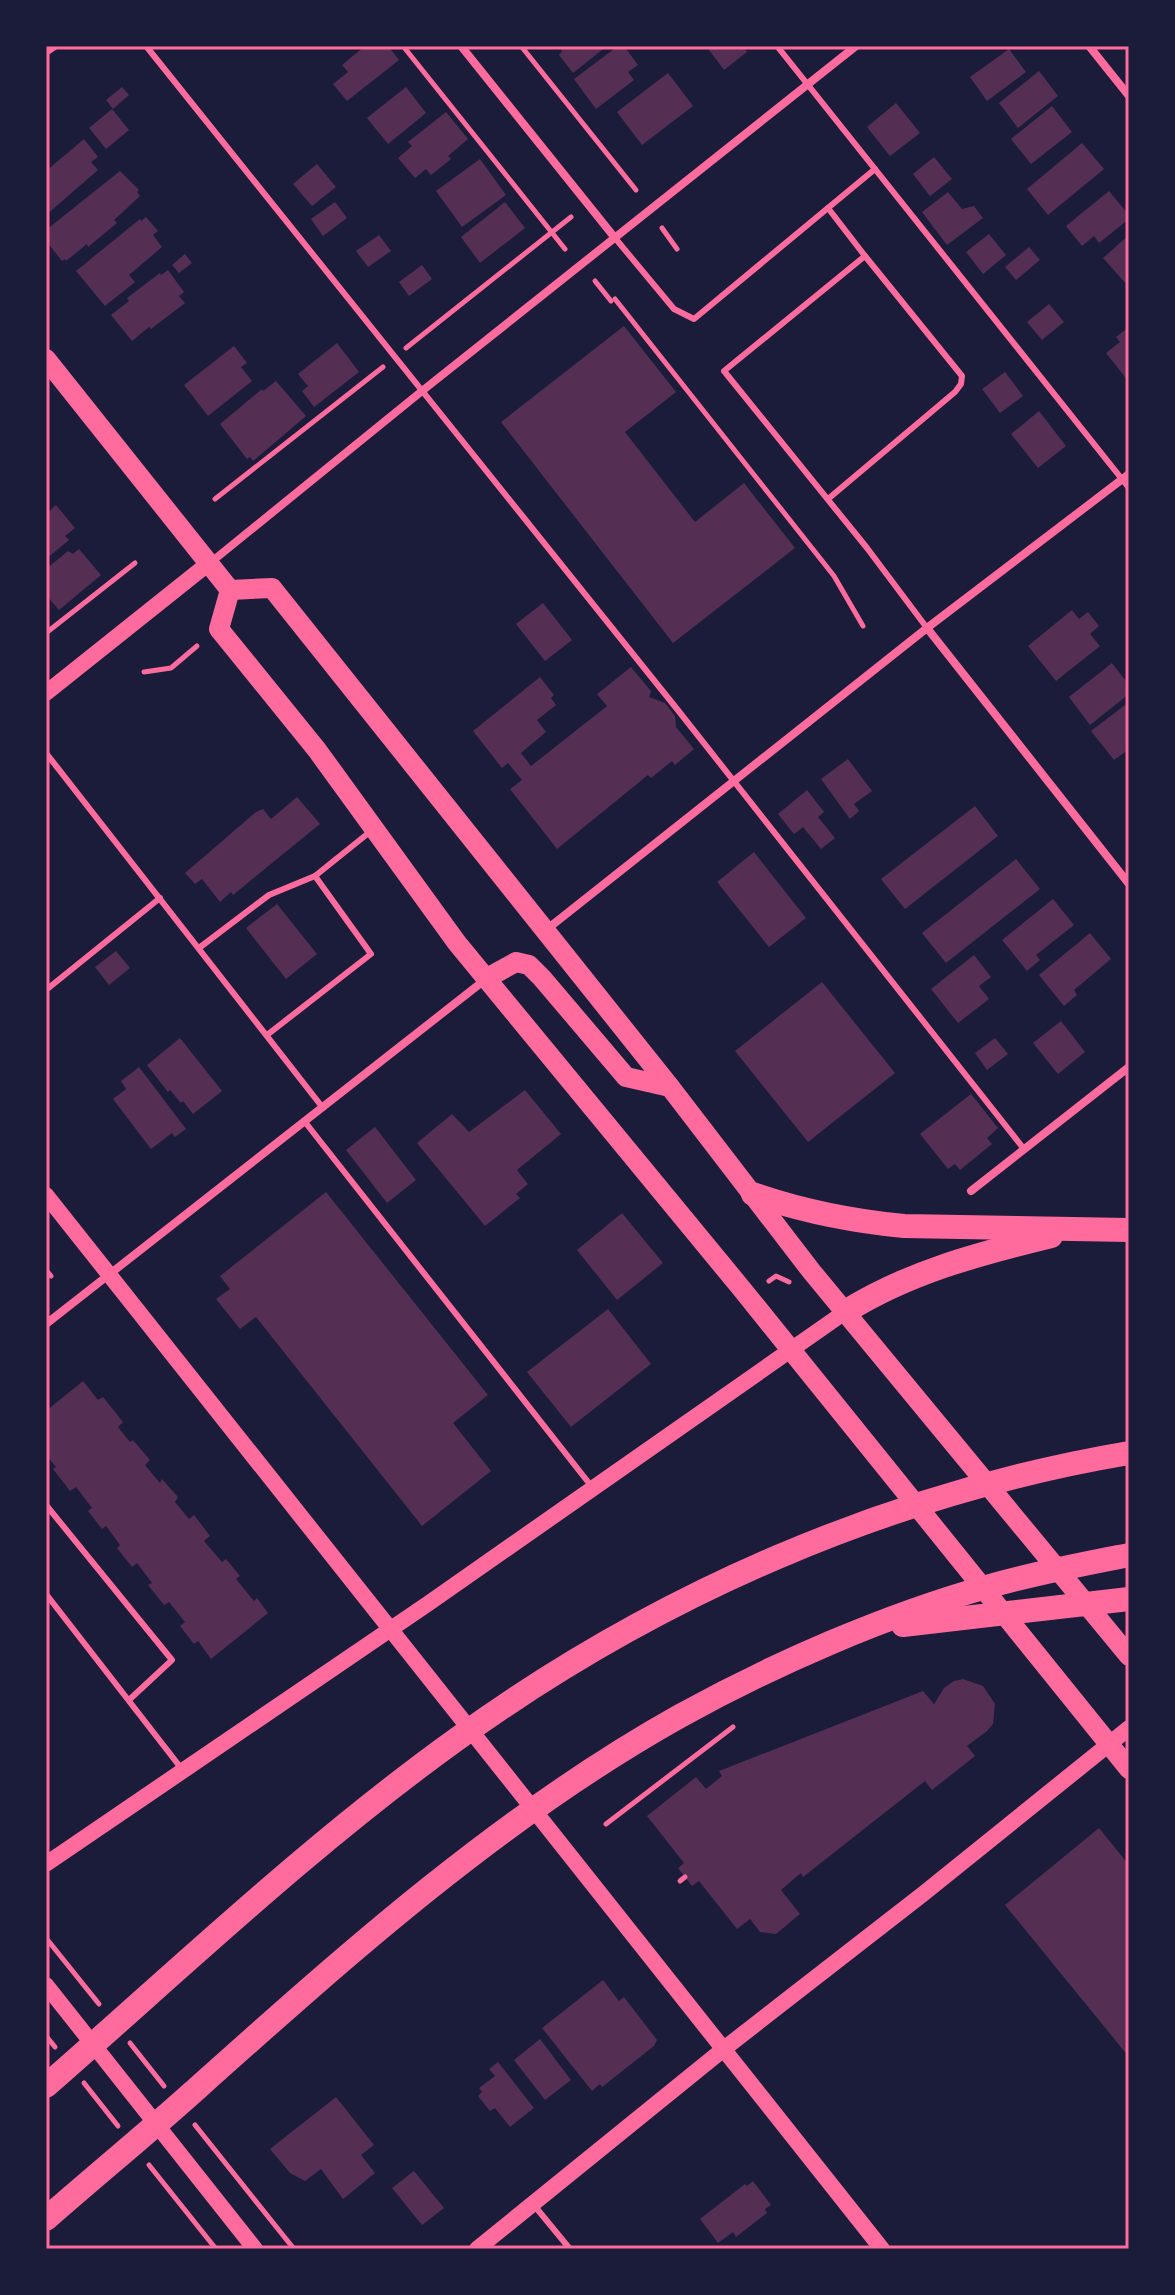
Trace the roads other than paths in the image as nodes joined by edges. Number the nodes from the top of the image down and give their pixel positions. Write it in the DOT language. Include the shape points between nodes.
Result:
graph roads {
  1 [pos="56,46"];
  2 [pos="146,46"];
  3 [pos="461,46"];
  4 [pos="777,46"];
  5 [pos="856,46"];
  6 [pos="1089,46"];
  7 [pos="46,53"];
  8 [pos="807,84"];
  9 [pos="1129,96"];
  10 [pos="875,169"];
  11 [pos="828,208"];
  12 [pos="615,238"];
  13 [pos="865,256"];
  14 [pos="46,359"];
  15 [pos="422,391"];
  16 [pos="1126,477"];
  17 [pos="1129,488"];
  18 [pos="828,499"];
  19 [pos="209,563"];
  20 [pos="230,590"];
  21 [pos="927,628"];
  22 [pos="46,693"];
  23 [pos="46,753"];
  24 [pos="732,782"];
  25 [pos="373,828"];
  26 [pos="315,876"];
  27 [pos="1129,884"];
  28 [pos="160,898"];
  29 [pos="546,931"];
  30 [pos="199,948"];
  31 [pos="487,978"];
  32 [pos="46,990"];
  33 [pos="267,1035"];
  34 [pos="1129,1067"];
  35 [pos="670,1087"];
  36 [pos="323,1108"];
  37 [pos="305,1122"];
  38 [pos="1024,1149"];
  39 [pos="971,1191"];
  40 [pos="753,1194"];
  41 [pos="46,1195"];
  42 [pos="1080,1228"];
  43 [pos="1129,1230"];
  44 [pos="109,1274"];
  45 [pos="845,1312"];
  46 [pos="46,1324"];
  47 [pos="790,1350"];
  48 [pos="1129,1453"];
  49 [pos="593,1488"];
  50 [pos="46,1505"];
  51 [pos="1129,1555"];
  52 [pos="46,1594"];
  53 [pos="1129,1599"];
  54 [pos="873,1628"];
  55 [pos="391,1629"];
  56 [pos="1129,1656"];
  57 [pos="129,1700"];
  58 [pos="1129,1728"];
  59 [pos="1108,1744"];
  60 [pos="182,1769"];
  61 [pos="1129,1769"];
  62 [pos="46,1864"];
  63 [pos="46,1985"];
  64 [pos="725,2048"];
  65 [pos="46,2086"];
  66 [pos="533,2204"];
  67 [pos="46,2219"];
  68 [pos="255,2249"];
  69 [pos="477,2249"];
  70 [pos="570,2249"];
  71 [pos="882,2249"];
  1 -- 7 [label="lane"];
  2 -- 15 [label="lane"];
  3 -- 12 [label="street"];
  4 -- 8 [label="lane"];
  5 -- 8 [label="street"];
  6 -- 9 [label="street"];
  8 -- 10 [label="lane"];
  8 -- 12 [label="street"];
  10 -- 11 [label="lane"];
  10 -- 16 [label="lane"];
  11 -- 12 [label="lane" via="694,319 674,309"];
  11 -- 13 [label="lane"];
  12 -- 15 [label="street"];
  13 -- 18 [label="lane" via="962,376 961,384"];
  13 -- 18 [label="lane" via="724,371"];
  14 -- 19 [label="main road"];
  15 -- 19 [label="street"];
  15 -- 24 [label="lane"];
  16 -- 17 [label="lane"];
  16 -- 21 [label="street"];
  18 -- 21 [label="lane"];
  19 -- 20 [label="main road"];
  19 -- 22 [label="main road"];
  20 -- 25 [label="main road" via="219,629"];
  20 -- 29 [label="main road" via="272,588"];
  21 -- 24 [label="street"];
  21 -- 27 [label="street"];
  23 -- 28 [label="lane"];
  24 -- 29 [label="street"];
  24 -- 38 [label="lane"];
  25 -- 26 [label="lane"];
  25 -- 31 [label="main road"];
  26 -- 30 [label="lane" via="269,895"];
  26 -- 33 [label="lane" via="371,954"];
  28 -- 30 [label="lane"];
  28 -- 32 [label="lane"];
  29 -- 35 [label="main road"];
  30 -- 33 [label="lane"];
  31 -- 35 [label="main road" via="516,962 529,965 626,1077"];
  31 -- 36 [label="street"];
  31 -- 47 [label="main road"];
  33 -- 36 [label="lane"];
  34 -- 38 [label="street"];
  35 -- 40 [label="main road"];
  36 -- 37 [label="street"];
  37 -- 44 [label="street"];
  37 -- 49 [label="lane"];
  38 -- 39 [label="street"];
  40 -- 42 [label="highway" via="873,1223"];
  40 -- 45 [label="main road"];
  41 -- 44 [label="main road"];
  42 -- 43 [label="highway"];
  42 -- 45 [label="highway" via="920,1273"];
  44 -- 46 [label="street"];
  44 -- 55 [label="main road"];
  45 -- 47 [label="main road"];
  45 -- 56 [label="main road"];
  47 -- 49 [label="main road"];
  47 -- 59 [label="main road"];
  48 -- 65 [label="highway" via="1004,1480 849,1527 703,1590 571,1664 392,1788"];
  49 -- 55 [label="main road"];
  50 -- 57 [label="lane" via="172,1660"];
  51 -- 54 [label="highway" via="990,1586"];
  52 -- 57 [label="lane"];
  53 -- 54 [label="highway"];
  54 -- 67 [label="highway" via="679,1717 517,1822 396,1916"];
  55 -- 60 [label="main road"];
  55 -- 64 [label="main road"];
  57 -- 60 [label="lane"];
  58 -- 59 [label="main road"];
  59 -- 61 [label="main road"];
  59 -- 64 [label="main road"];
  60 -- 62 [label="main road"];
  63 -- 68 [label="main road"];
  64 -- 66 [label="main road"];
  64 -- 71 [label="main road"];
  66 -- 69 [label="main road"];
  66 -- 70 [label="lane"];
}
